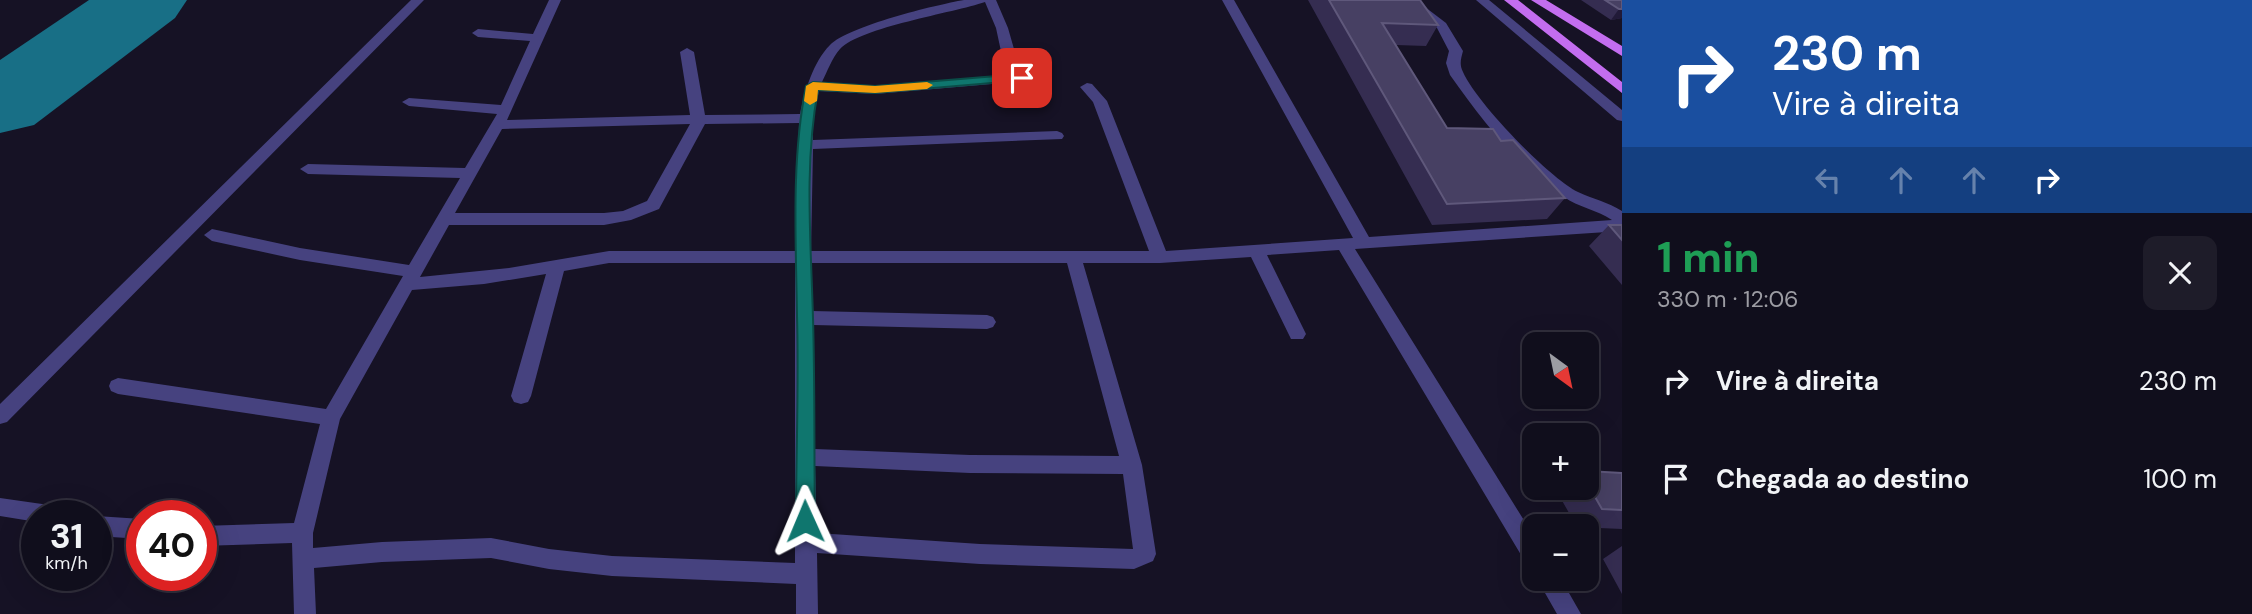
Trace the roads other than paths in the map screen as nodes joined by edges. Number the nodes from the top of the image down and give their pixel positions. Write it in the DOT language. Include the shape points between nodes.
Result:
graph roads {
  1 [pos="418,0"];
  2 [pos="555,0"];
  3 [pos="980,0"];
  4 [pos="990,0"];
  5 [pos="1228,0"];
  6 [pos="1482,0"];
  7 [pos="1538,0"];
  8 [pos="1512,2"];
  9 [pos="1415,8"];
  10 [pos="478,33"];
  11 [pos="536,38"];
  12 [pos="687,52"];
  13 [pos="1622,52"];
  14 [pos="1009,56"];
  15 [pos="1022,78"];
  16 [pos="813,86"];
  17 [pos="1087,87"];
  18 [pos="1622,89"];
  19 [pos="410,102"];
  20 [pos="1622,117"];
  21 [pos="501,118"];
  22 [pos="698,118"];
  23 [pos="806,118"];
  24 [pos="1057,136"];
  25 [pos="805,145"];
  26 [pos="308,169"];
  27 [pos="468,173"];
  28 [pos="443,219"];
  29 [pos="1622,219"];
  30 [pos="1622,225"];
  31 [pos="212,235"];
  32 [pos="1364,244"];
  33 [pos="1345,246"];
  34 [pos="1257,250"];
  35 [pos="1073,256"];
  36 [pos="803,257"];
  37 [pos="1160,257"];
  38 [pos="556,268"];
  39 [pos="411,278"];
  40 [pos="805,318"];
  41 [pos="987,322"];
  42 [pos="1297,334"];
  43 [pos="118,386"];
  44 [pos="521,396"];
  45 [pos="0,416"];
  46 [pos="331,418"];
  47 [pos="804,457"];
  48 [pos="1132,465"];
  49 [pos="0,508"];
  50 [pos="21,511"];
  51 [pos="302,533"];
  52 [pos="217,536"];
  53 [pos="1522,537"];
  54 [pos="806,542"];
  55 [pos="303,559"];
  56 [pos="806,574"];
  57 [pos="1556,591"];
  58 [pos="305,614"];
  59 [pos="807,614"];
  60 [pos="1570,614"];
  1 -- 45 [label="street"];
  2 -- 11 [label="street"];
  3 -- 16 [label="street" via="886,24 842,41"];
  4 -- 14 [label="street"];
  5 -- 32 [label="street"];
  6 -- 20 [label="street"];
  7 -- 13 [label="main road"];
  8 -- 18 [label="main road"];
  9 -- 29 [label="street" via="1441,26 1456,51 1457,75 1509,140 1549,179"];
  10 -- 11 [label="street"];
  11 -- 21 [label="street"];
  12 -- 22 [label="street"];
  15 -- 16 [label="street" via="875,90"];
  16 -- 23 [label="street"];
  17 -- 37 [label="street" via="1100,101"];
  19 -- 21 [label="street"];
  21 -- 22 [label="street"];
  21 -- 27 [label="street"];
  22 -- 23 [label="street"];
  22 -- 28 [label="street" via="691,141 660,195 645,210 581,220"];
  23 -- 25 [label="street"];
  24 -- 25 [label="street"];
  25 -- 36 [label="street"];
  26 -- 27 [label="street"];
  27 -- 28 [label="street"];
  28 -- 39 [label="street"];
  30 -- 32 [label="street"];
  31 -- 39 [label="street"];
  32 -- 33 [label="street"];
  33 -- 34 [label="street"];
  33 -- 53 [label="street"];
  34 -- 37 [label="street"];
  34 -- 42 [label="street"];
  35 -- 36 [label="street"];
  35 -- 37 [label="street"];
  35 -- 48 [label="street"];
  36 -- 38 [label="street" via="622,256"];
  36 -- 40 [label="street"];
  38 -- 39 [label="street" via="453,283"];
  38 -- 44 [label="street"];
  39 -- 46 [label="street"];
  40 -- 41 [label="street"];
  40 -- 47 [label="street"];
  43 -- 46 [label="street"];
  46 -- 51 [label="street"];
  47 -- 48 [label="street"];
  47 -- 54 [label="street"];
  48 -- 54 [label="street" via="1145,549 1134,559"];
  49 -- 50 [label="street"];
  51 -- 52 [label="street"];
  51 -- 55 [label="street"];
  54 -- 56 [label="street"];
  55 -- 56 [label="street" via="491,548 612,566"];
  55 -- 58 [label="street"];
  56 -- 59 [label="street"];
  57 -- 60 [label="street"];
}
